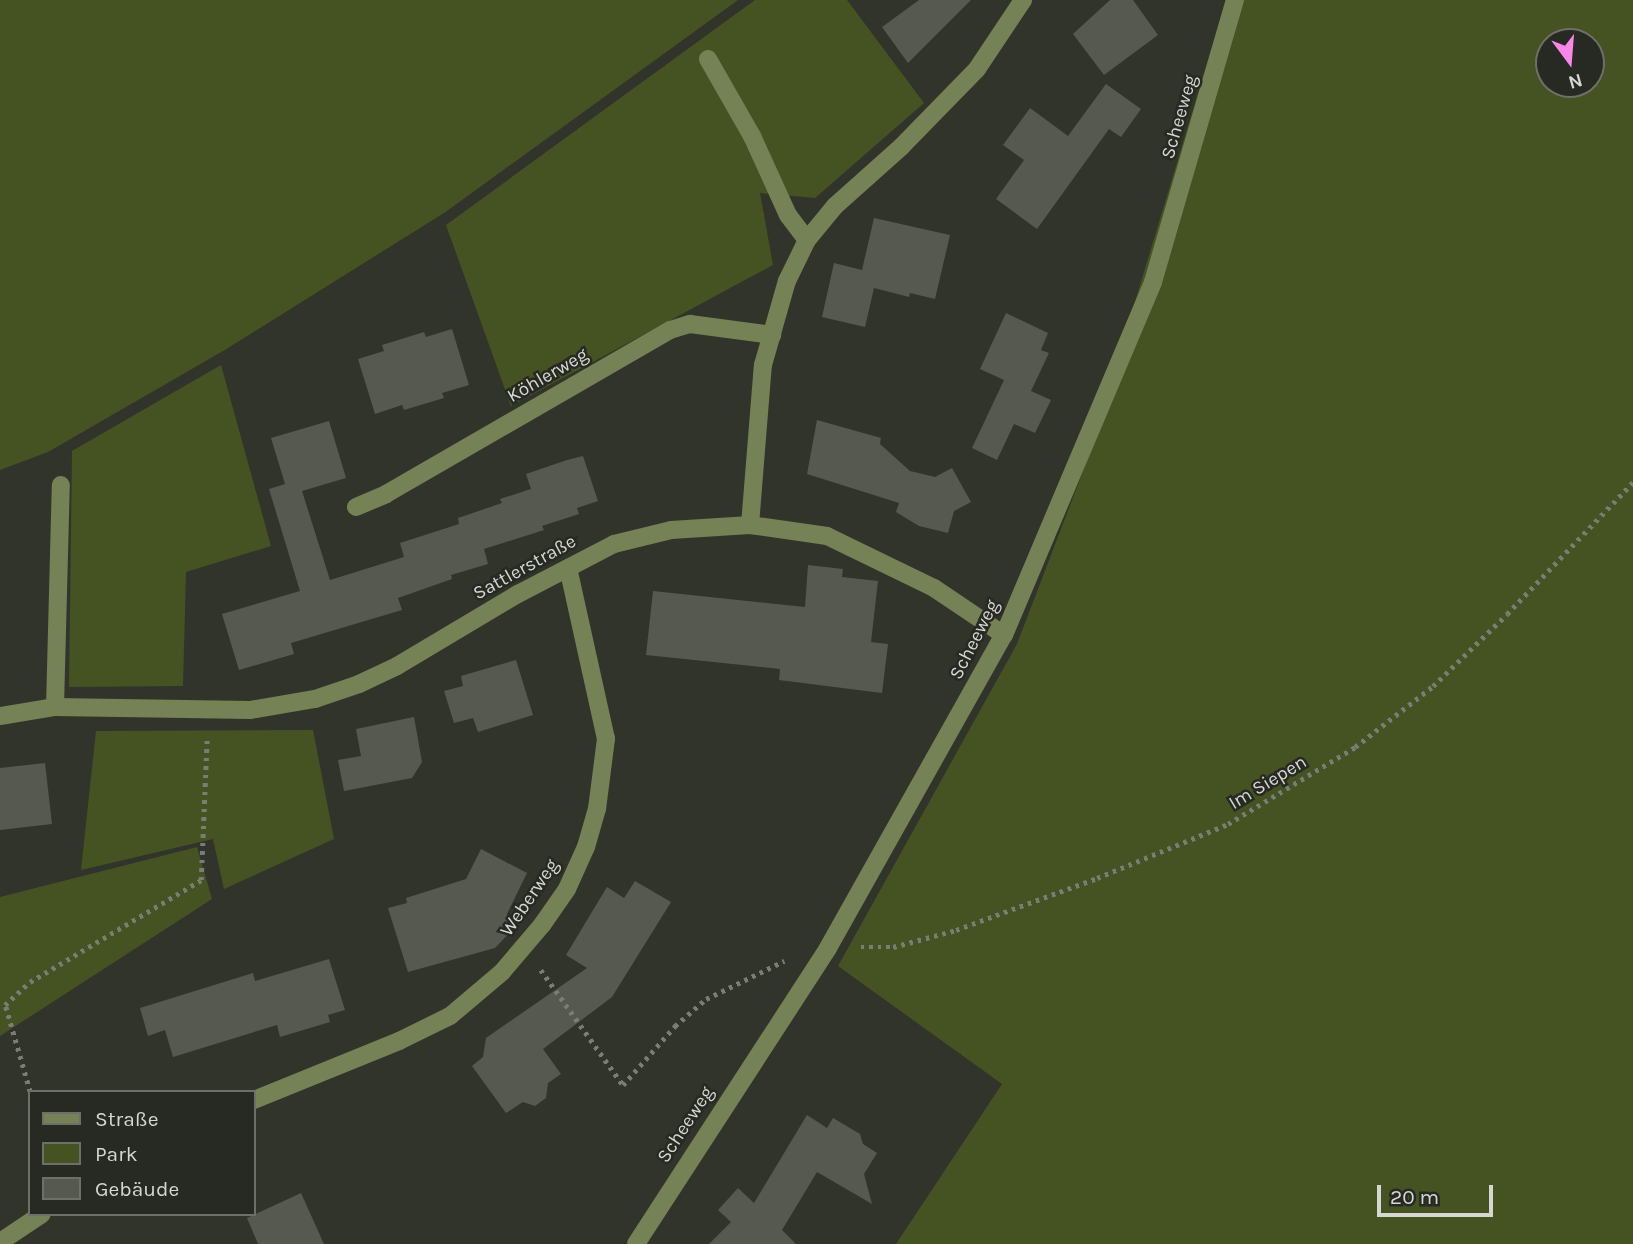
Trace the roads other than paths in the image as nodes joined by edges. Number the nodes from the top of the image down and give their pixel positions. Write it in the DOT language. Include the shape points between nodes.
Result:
graph roads {
  1 [pos="1023,0"];
  2 [pos="1235,0"];
  3 [pos="708,58"];
  4 [pos="807,240"];
  5 [pos="772,335"];
  6 [pos="61,485"];
  7 [pos="356,507"];
  8 [pos="750,525"];
  9 [pos="568,568"];
  10 [pos="1004,635"];
  11 [pos="55,707"];
  12 [pos="0,716"];
  13 [pos="256,1099"];
  14 [pos="39,1216"];
  15 [pos="0,1242"];
  16 [pos="636,1244"];
  1 -- 4 [label="street" via="977,69 835,206"];
  2 -- 10 [label="street, Scheeweg" via="1153,282"];
  3 -- 4 [label="street" via="752,136 788,215"];
  4 -- 5 [label="street" via="787,281"];
  5 -- 7 [label="street, Köhlerweg" via="690,324 670,330"];
  5 -- 8 [label="street" via="763,365"];
  6 -- 11 [label="street"];
  8 -- 9 [label="street, Sattlerstraße" via="641,536 614,544"];
  8 -- 10 [label="street, Sattlerstraße" via="827,536 934,588"];
  9 -- 11 [label="street, Sattlerstraße" via="397,666 359,684 285,705 250,710"];
  9 -- 13 [label="street, Weberweg" via="606,739 603,778 586,847 571,878 524,947 450,1016"];
  10 -- 16 [label="street, Scheeweg" via="828,948"];
  11 -- 12 [label="street, Sattlerstraße"];
  14 -- 15 [label="street"];
}
